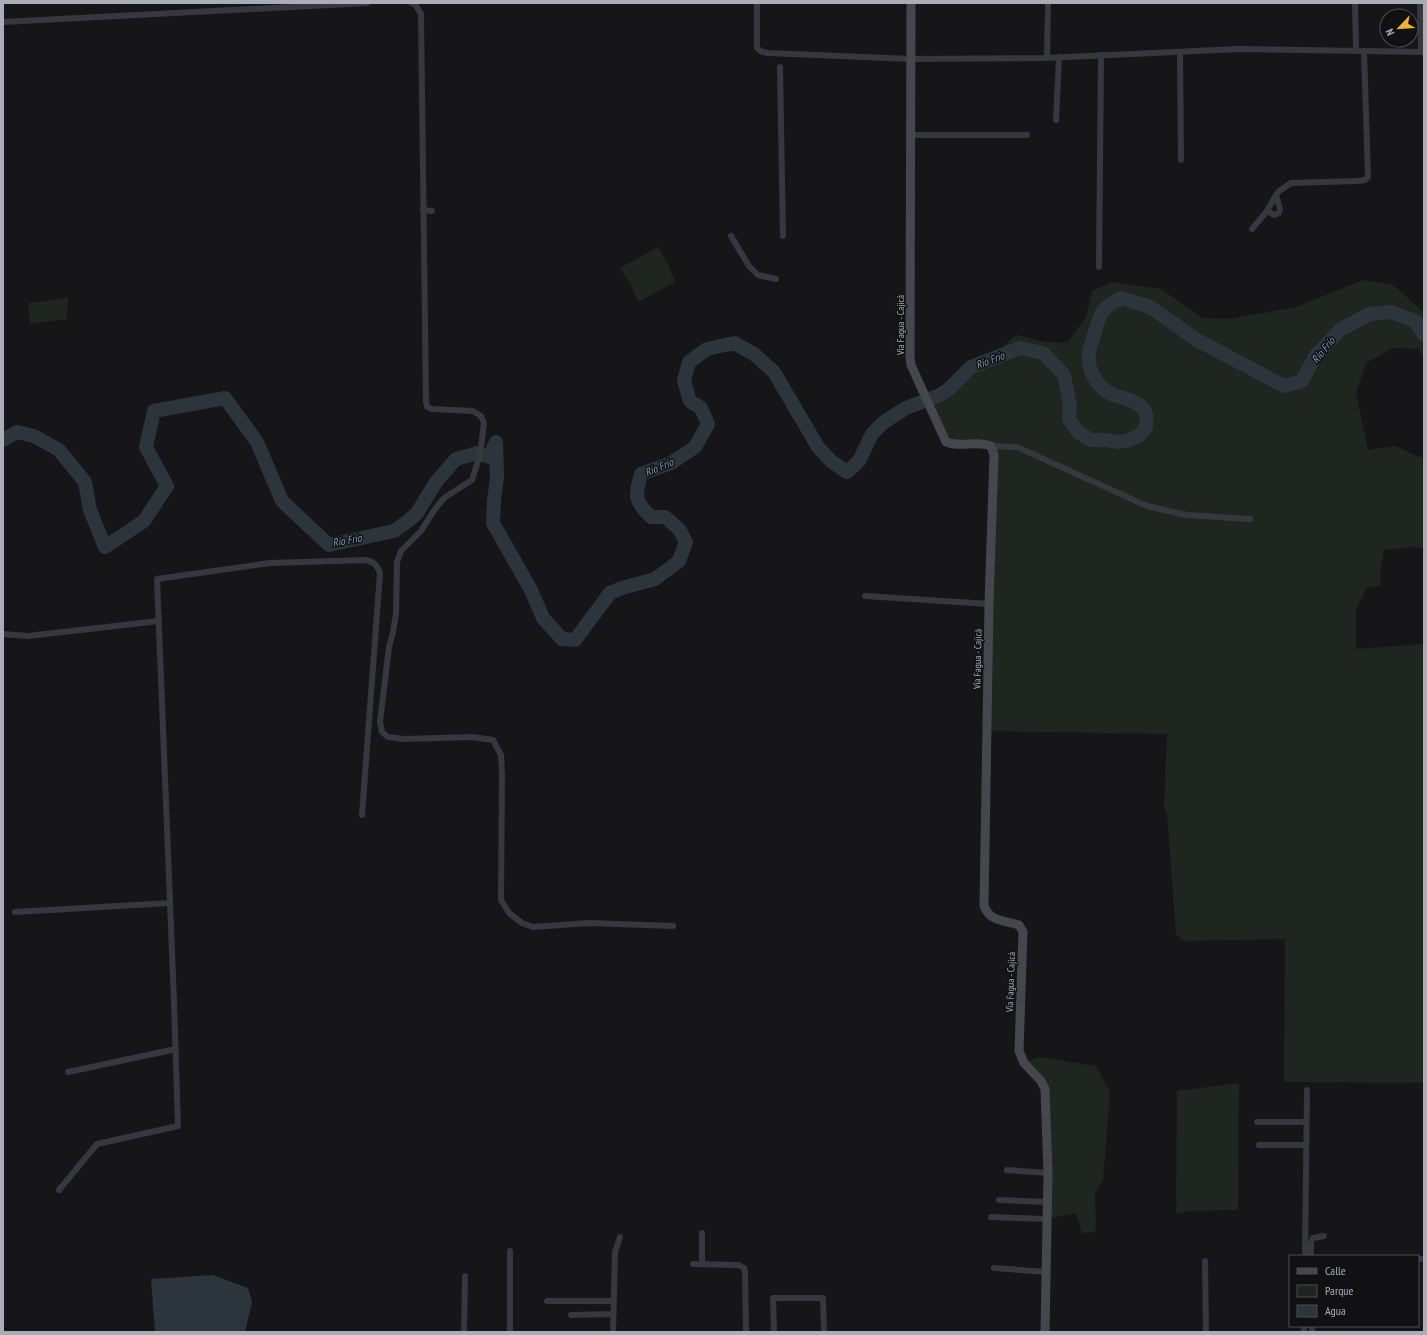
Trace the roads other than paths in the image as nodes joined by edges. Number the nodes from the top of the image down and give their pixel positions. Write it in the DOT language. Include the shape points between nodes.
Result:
graph roads {
  1 [pos="367,3"];
  2 [pos="411,3"];
  3 [pos="757,3"];
  4 [pos="911,3"];
  5 [pos="1048,3"];
  6 [pos="1354,3"];
  7 [pos="1420,3"];
  8 [pos="3,22"];
  9 [pos="1356,50"];
  10 [pos="1364,51"];
  11 [pos="1180,52"];
  12 [pos="1423,52"];
  13 [pos="1101,55"];
  14 [pos="1059,57"];
  15 [pos="1047,58"];
  16 [pos="911,59"];
  17 [pos="780,68"];
  18 [pos="1056,120"];
  19 [pos="911,135"];
  20 [pos="1027,135"];
  21 [pos="1181,160"];
  22 [pos="1276,195"];
  23 [pos="423,210"];
  24 [pos="432,211"];
  25 [pos="1267,211"];
  26 [pos="1252,229"];
  27 [pos="731,236"];
  28 [pos="783,236"];
  29 [pos="1098,267"];
  30 [pos="776,279"];
  31 [pos="991,446"];
  32 [pos="1250,519"];
  33 [pos="865,596"];
  34 [pos="989,604"];
  35 [pos="159,621"];
  36 [pos="3,634"];
  37 [pos="362,815"];
  38 [pos="170,903"];
  39 [pos="14,912"];
  40 [pos="673,926"];
  41 [pos="176,1049"];
  42 [pos="68,1072"];
  43 [pos="1307,1090"];
  44 [pos="1257,1122"];
  45 [pos="1306,1122"];
  46 [pos="1259,1145"];
  47 [pos="1306,1145"];
  48 [pos="1007,1170"];
  49 [pos="1048,1173"];
  50 [pos="59,1190"];
  51 [pos="998,1200"];
  52 [pos="1047,1202"];
  53 [pos="991,1217"];
  54 [pos="1047,1219"];
  55 [pos="702,1233"];
  56 [pos="1324,1236"];
  57 [pos="620,1237"];
  58 [pos="510,1251"];
  59 [pos="1305,1255"];
  60 [pos="1311,1255"];
  61 [pos="1205,1261"];
  62 [pos="692,1264"];
  63 [pos="702,1264"];
  64 [pos="994,1268"];
  65 [pos="1046,1272"];
  66 [pos="465,1276"];
  67 [pos="547,1301"];
  68 [pos="614,1302"];
  69 [pos="613,1314"];
  70 [pos="571,1315"];
  71 [pos="464,1332"];
  72 [pos="510,1332"];
  73 [pos="613,1332"];
  74 [pos="746,1332"];
  75 [pos="774,1332"];
  76 [pos="824,1332"];
  77 [pos="1045,1332"];
  78 [pos="1206,1332"];
  1 -- 8 [label="street"];
  2 -- 23 [label="street" via="415,4 421,14"];
  3 -- 16 [label="street" via="756,42 757,48 762,52"];
  4 -- 16 [label="street, Vía Fagua - Cajicá"];
  5 -- 15 [label="street"];
  6 -- 9 [label="street"];
  7 -- 12 [label="street"];
  9 -- 10 [label="street"];
  9 -- 11 [label="street" via="1238,49"];
  10 -- 12 [label="street"];
  10 -- 22 [label="street" via="1368,177 1357,181 1291,183"];
  11 -- 13 [label="street"];
  11 -- 21 [label="street"];
  13 -- 14 [label="street"];
  13 -- 29 [label="street"];
  14 -- 15 [label="street"];
  14 -- 18 [label="street"];
  15 -- 16 [label="street"];
  16 -- 19 [label="street, Vía Fagua - Cajicá"];
  17 -- 28 [label="street"];
  19 -- 20 [label="street"];
  19 -- 31 [label="street, Vía Fagua - Cajicá" via="911,365 946,442 953,445 985,443"];
  22 -- 25 [label="street"];
  22 -- 25 [label="street" via="1279,213 1274,215"];
  23 -- 24 [label="street"];
  23 -- 40 [label="street" via="427,407 473,411 481,416 484,423 472,480 444,498 421,531 402,551 397,562 396,614 380,722 382,732 388,737 404,739 472,736 493,740 501,754 501,900 509,913 522,923 533,927 589,923"];
  25 -- 26 [label="street"];
  27 -- 30 [label="street" via="749,266 758,275"];
  31 -- 32 [label="street" via="1024,450 1147,506 1186,515"];
  31 -- 34 [label="street, Vía Fagua - Cajicá" via="994,455"];
  33 -- 34 [label="street"];
  34 -- 49 [label="street, Vía Fagua - Cajicá" via="984,906 987,914 1019,925 1023,932 1019,1051 1024,1063 1045,1089"];
  35 -- 36 [label="street" via="28,636"];
  35 -- 37 [label="street" via="157,579 270,563 366,560 373,562 380,573"];
  35 -- 38 [label="street"];
  38 -- 39 [label="street"];
  38 -- 41 [label="street"];
  41 -- 42 [label="street"];
  41 -- 50 [label="street" via="178,1126 97,1144"];
  43 -- 45 [label="street"];
  44 -- 45 [label="street"];
  45 -- 47 [label="street"];
  46 -- 47 [label="street"];
  47 -- 59 [label="street"];
  48 -- 49 [label="street"];
  49 -- 52 [label="street, Vía Fagua - Cajicá"];
  51 -- 52 [label="street"];
  52 -- 54 [label="street, Vía Fagua - Cajicá"];
  53 -- 54 [label="street"];
  54 -- 65 [label="street, Vía Fagua - Cajicá"];
  55 -- 63 [label="street"];
  56 -- 60 [label="street" via="1313,1238"];
  57 -- 68 [label="street" via="615,1252"];
  58 -- 72 [label="street"];
  61 -- 78 [label="street"];
  62 -- 63 [label="street"];
  63 -- 74 [label="street" via="739,1265 744,1268"];
  64 -- 65 [label="street"];
  65 -- 77 [label="street, Vía Fagua - Cajicá"];
  66 -- 71 [label="street"];
  67 -- 68 [label="street"];
  68 -- 69 [label="street"];
  69 -- 70 [label="street"];
  69 -- 73 [label="street"];
  75 -- 76 [label="street" via="773,1298 823,1298"];
}
